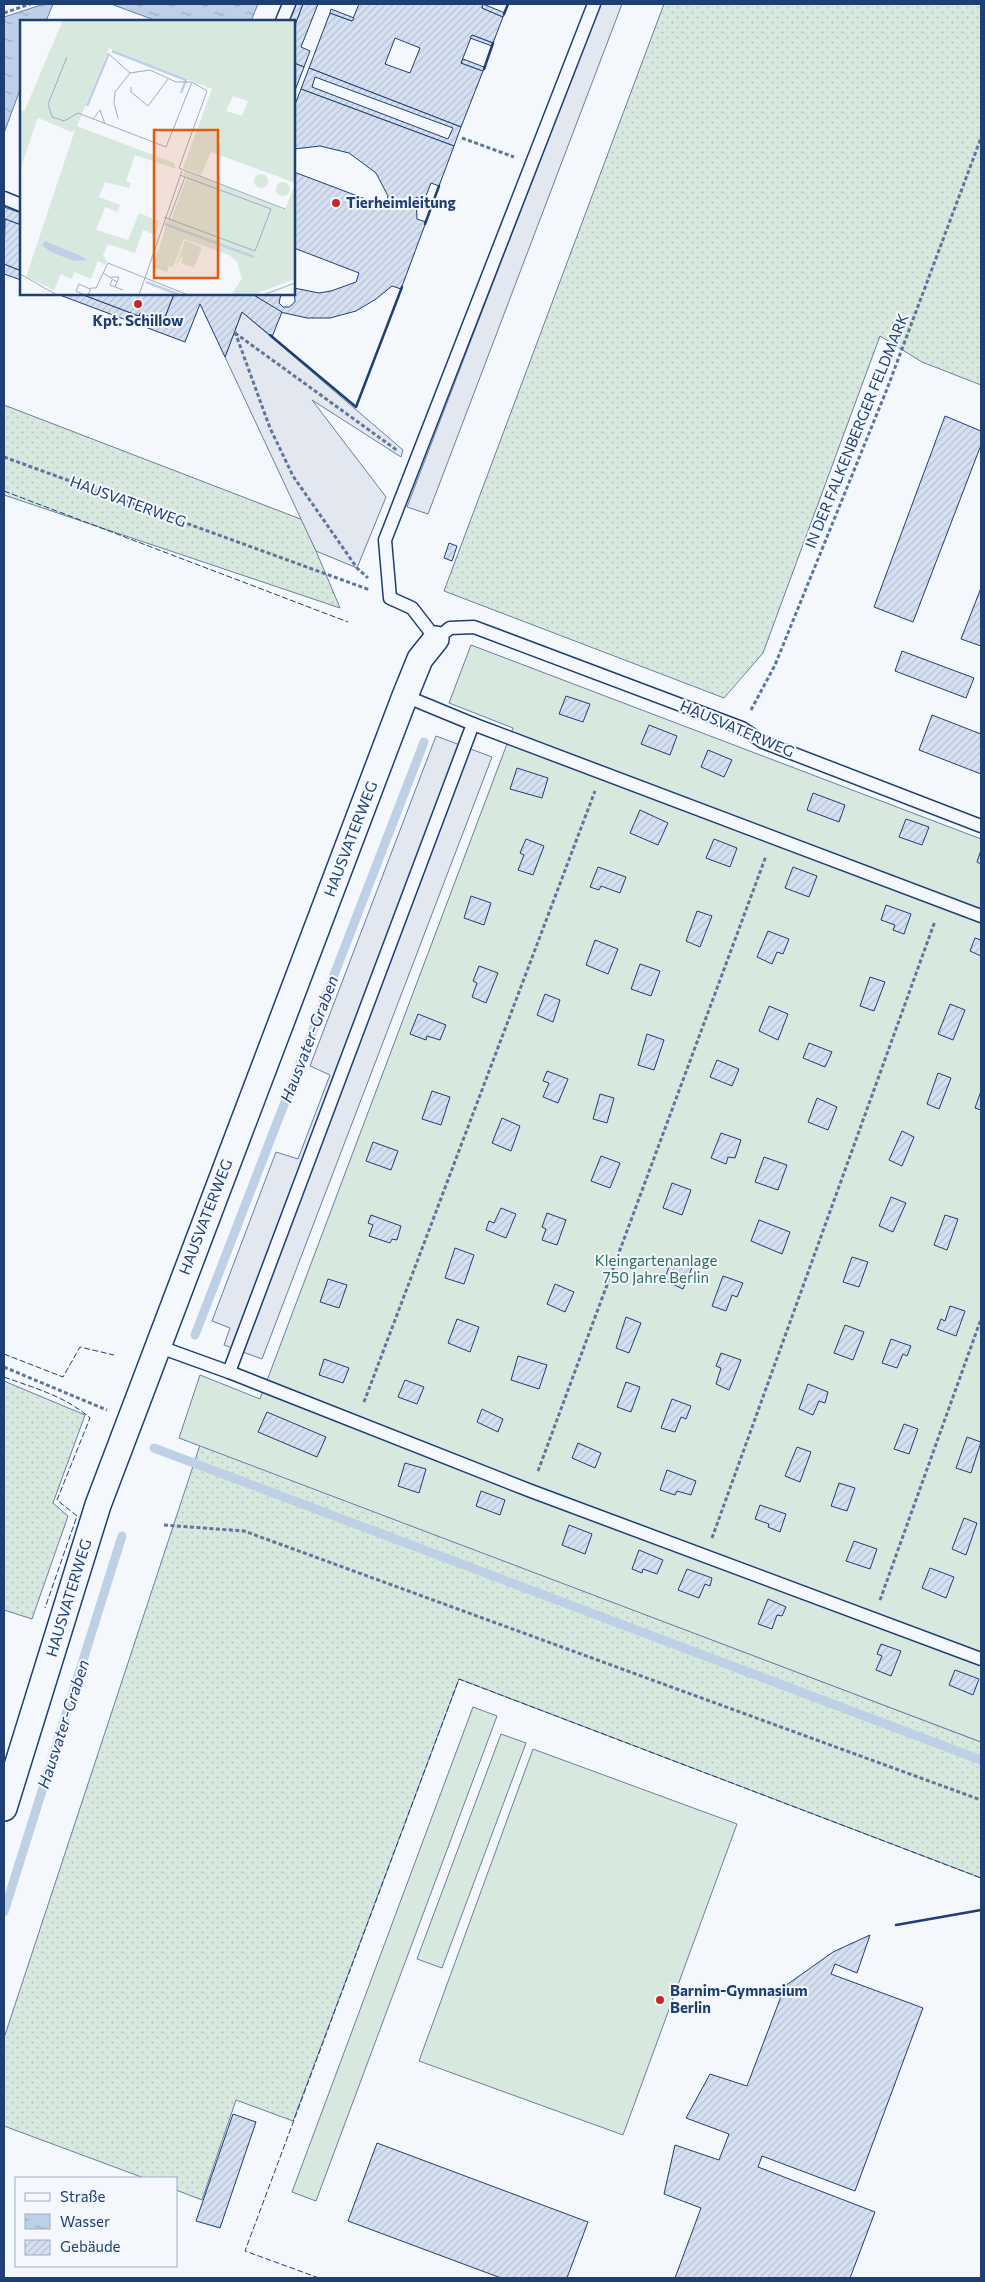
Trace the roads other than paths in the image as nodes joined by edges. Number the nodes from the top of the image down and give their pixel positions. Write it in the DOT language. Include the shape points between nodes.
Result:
graph roads {
  1 [pos="289,4"];
  2 [pos="594,4"];
  3 [pos="282,20"];
  4 [pos="4,198"];
  5 [pos="20,205"];
  6 [pos="436,638"];
  7 [pos="405,696"];
  8 [pos="473,724"];
  9 [pos="981,826"];
  10 [pos="981,916"];
  11 [pos="157,1346"];
  12 [pos="229,1372"];
  13 [pos="981,1659"];
  14 [pos="4,1808"];
  1 -- 3 [label="lane"];
  2 -- 6 [label="lane" via="385,540 390,598 412,608"];
  4 -- 5 [label="lane"];
  6 -- 7 [label="street, HAUSVATERWEG" via="420,659"];
  6 -- 9 [label="lane, HAUSVATERWEG" via="450,628 474,627 742,728 763,742"];
  7 -- 8 [label="lane"];
  7 -- 11 [label="street, HAUSVATERWEG"];
  8 -- 10 [label="lane"];
  8 -- 12 [label="lane"];
  11 -- 12 [label="lane"];
  11 -- 14 [label="street, HAUSVATERWEG" via="98,1505"];
  12 -- 13 [label="lane" via="531,1490"];
}
